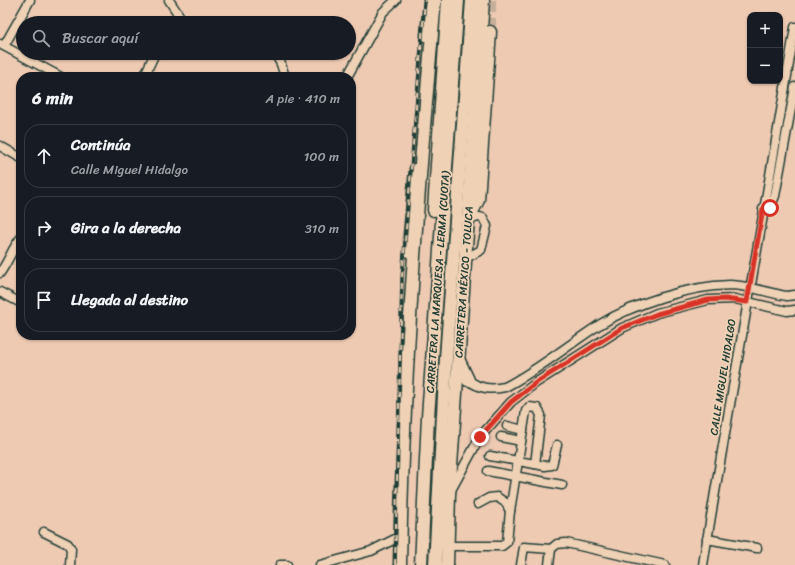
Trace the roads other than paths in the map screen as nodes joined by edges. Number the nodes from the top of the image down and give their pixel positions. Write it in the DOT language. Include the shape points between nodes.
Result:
graph roads {
  1 [pos="30,0"];
  2 [pos="169,0"];
  3 [pos="396,0"];
  4 [pos="429,0"];
  5 [pos="448,0"];
  6 [pos="458,0"];
  7 [pos="472,0"];
  8 [pos="483,0"];
  9 [pos="20,16"];
  10 [pos="179,16"];
  11 [pos="16,22"];
  12 [pos="795,27"];
  13 [pos="490,32"];
  14 [pos="2,45"];
  15 [pos="16,53"];
  16 [pos="30,60"];
  17 [pos="152,60"];
  18 [pos="279,60"];
  19 [pos="52,72"];
  20 [pos="146,72"];
  21 [pos="283,72"];
  22 [pos="350,72"];
  23 [pos="795,88"];
  24 [pos="793,113"];
  25 [pos="0,146"];
  26 [pos="16,155"];
  27 [pos="763,209"];
  28 [pos="468,220"];
  29 [pos="16,244"];
  30 [pos="466,258"];
  31 [pos="0,273"];
  32 [pos="749,288"];
  33 [pos="0,292"];
  34 [pos="791,295"];
  35 [pos="16,300"];
  36 [pos="747,302"];
  37 [pos="791,310"];
  38 [pos="458,360"];
  39 [pos="468,380"];
  40 [pos="428,417"];
  41 [pos="507,426"];
  42 [pos="523,430"];
  43 [pos="501,437"];
  44 [pos="522,441"];
  45 [pos="557,445"];
  46 [pos="490,456"];
  47 [pos="518,461"];
  48 [pos="535,464"];
  49 [pos="488,471"];
  50 [pos="516,476"];
  51 [pos="562,485"];
  52 [pos="449,495"];
  53 [pos="478,504"];
  54 [pos="510,511"];
  55 [pos="44,532"];
  56 [pos="401,536"];
  57 [pos="707,539"];
  58 [pos="447,546"];
  59 [pos="757,548"];
  60 [pos="551,549"];
  61 [pos="70,565"];
  62 [pos="280,565"];
  63 [pos="287,565"];
  64 [pos="320,565"];
  65 [pos="400,565"];
  66 [pos="421,565"];
  67 [pos="435,565"];
  68 [pos="447,565"];
  69 [pos="521,565"];
  70 [pos="549,565"];
  71 [pos="665,565"];
  72 [pos="703,565"];
  1 -- 9 [label="street"];
  2 -- 10 [label="street"];
  3 -- 22 [label="street" via="383,12"];
  4 -- 56 [label="highway" via="405,403"];
  5 -- 40 [label="highway" via="426,345"];
  6 -- 40 [label="highway, CARRETERA LA MARQUESA - LERMA (CUOTA)"];
  7 -- 67 [label="highway, CARRETERA LA MARQUESA - LERMA (CUOTA)" via="446,351"];
  8 -- 28 [label="highway, CARRETERA MÉXICO - TOLUCA"];
  11 -- 14 [label="street"];
  12 -- 27 [label="street, CALLE MIGUEL HIDALGO"];
  13 -- 28 [label="highway" via="478,200"];
  14 -- 15 [label="street"];
  16 -- 19 [label="street"];
  17 -- 20 [label="street"];
  18 -- 21 [label="street"];
  23 -- 24 [label="street"];
  24 -- 27 [label="street" via="775,196 770,208"];
  25 -- 26 [label="street"];
  27 -- 32 [label="street, CALLE MIGUEL HIDALGO"];
  28 -- 30 [label="highway, CARRETERA MÉXICO - TOLUCA"];
  28 -- 30 [label="street" via="483,218 487,226 481,250"];
  29 -- 31 [label="street"];
  30 -- 38 [label="highway, CARRETERA MÉXICO - TOLUCA"];
  32 -- 34 [label="street"];
  32 -- 36 [label="street, CALLE MIGUEL HIDALGO"];
  32 -- 39 [label="street" via="730,285 634,306 505,387 477,387"];
  33 -- 35 [label="street"];
  34 -- 37 [label="street"];
  36 -- 37 [label="street"];
  36 -- 52 [label="street" via="730,299 708,300 657,314 622,328 564,365 511,402 480,437"];
  36 -- 57 [label="street, CALLE MIGUEL HIDALGO"];
  38 -- 39 [label="highway"];
  38 -- 52 [label="highway, CARRETERA MÉXICO - TOLUCA"];
  40 -- 66 [label="highway, CARRETERA LA MARQUESA - LERMA (CUOTA)"];
  41 -- 42 [label="street"];
  42 -- 44 [label="street"];
  42 -- 48 [label="street" via="526,411 531,407 537,408 541,415"];
  43 -- 44 [label="street"];
  44 -- 47 [label="street"];
  45 -- 48 [label="street" via="552,465"];
  46 -- 47 [label="street"];
  47 -- 48 [label="street"];
  47 -- 50 [label="street"];
  49 -- 50 [label="street"];
  50 -- 51 [label="street"];
  50 -- 54 [label="street"];
  52 -- 58 [label="highway, CARRETERA MÉXICO - TOLUCA"];
  53 -- 54 [label="street" via="497,497 506,503"];
  54 -- 58 [label="street" via="508,540 504,545"];
  55 -- 61 [label="street" via="68,544 71,549"];
  56 -- 64 [label="street" via="371,551"];
  56 -- 65 [label="highway"];
  57 -- 59 [label="street"];
  57 -- 72 [label="street, CALLE MIGUEL HIDALGO"];
  58 -- 68 [label="highway, CARRETERA MÉXICO - TOLUCA"];
  60 -- 69 [label="street" via="524,547"];
  60 -- 70 [label="street"];
  60 -- 71 [label="street" via="557,544 566,543"];
  62 -- 63 [label="street"];
}
